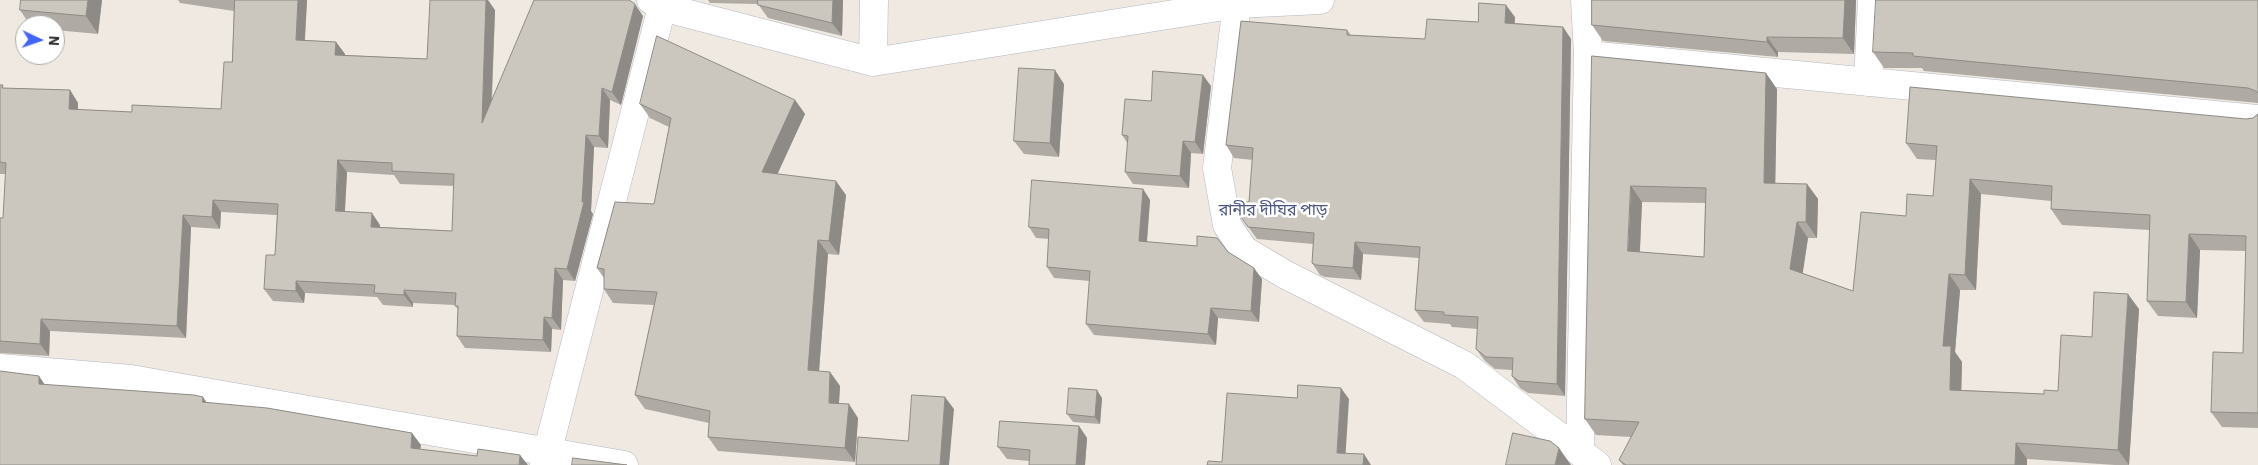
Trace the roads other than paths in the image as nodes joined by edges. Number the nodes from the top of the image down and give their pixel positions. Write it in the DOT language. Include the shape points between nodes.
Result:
graph roads {
  1 [pos="874,0"];
  2 [pos="1320,0"];
  3 [pos="1585,0"];
  4 [pos="1872,0"];
  5 [pos="656,4"];
  6 [pos="1237,4"];
  7 [pos="1588,55"];
  8 [pos="873,62"];
  9 [pos="1868,82"];
  10 [pos="2258,119"];
  11 [pos="0,368"];
  12 [pos="545,458"];
  13 [pos="1588,458"];
  14 [pos="624,465"];
  1 -- 8 [label="street"];
  2 -- 6 [label="street"];
  3 -- 7 [label="street"];
  4 -- 9 [label="street"];
  5 -- 8 [label="street"];
  5 -- 12 [label="street"];
  6 -- 8 [label="street"];
  6 -- 13 [label="street" via="1217,168 1227,225 1244,250 1286,275 1464,365"];
  7 -- 9 [label="street"];
  7 -- 13 [label="street"];
  9 -- 10 [label="street"];
  11 -- 12 [label="street" via="131,379"];
  12 -- 14 [label="street"];
}
